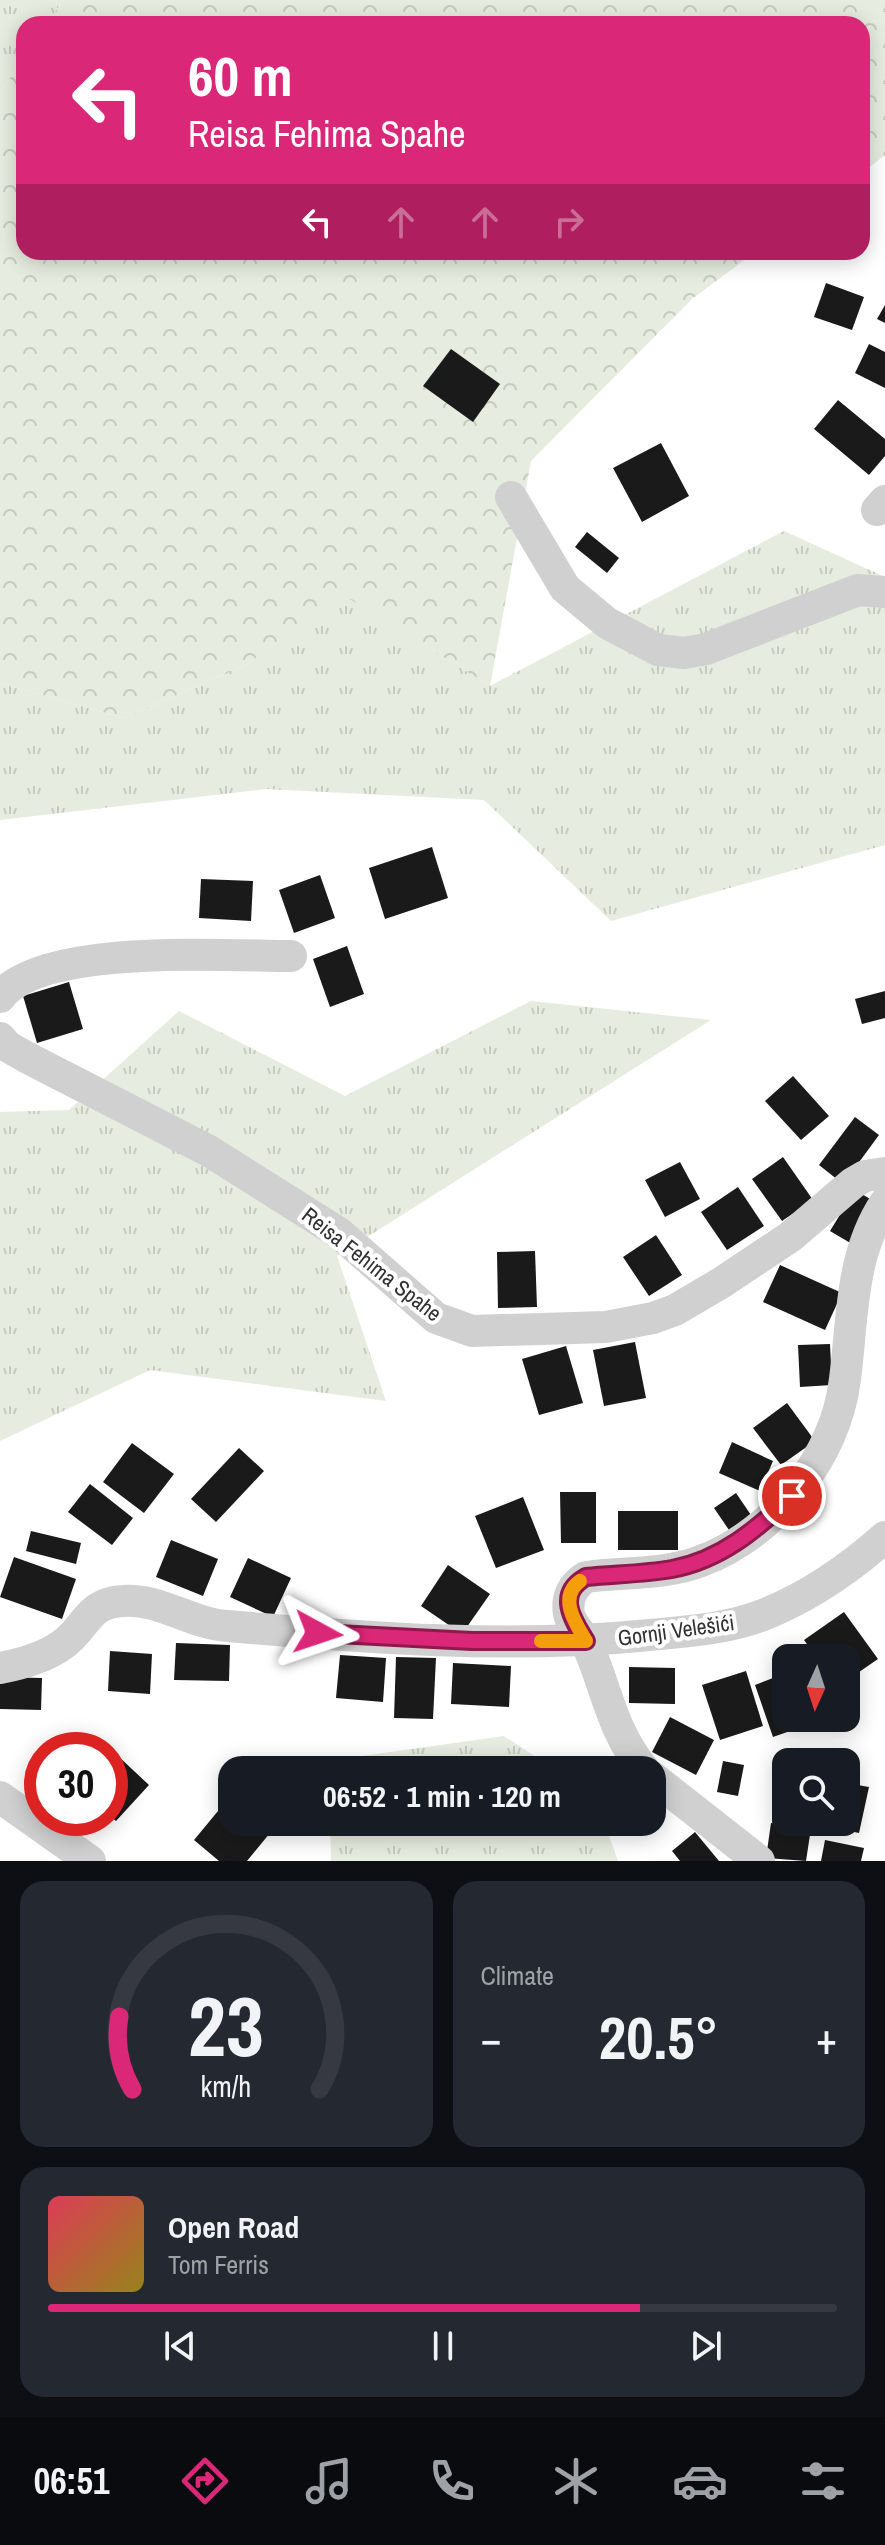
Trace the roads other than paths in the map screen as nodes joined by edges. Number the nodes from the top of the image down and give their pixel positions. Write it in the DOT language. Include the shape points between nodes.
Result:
graph roads {
  1 [pos="511,497"];
  2 [pos="885,592"];
  3 [pos="291,956"];
  4 [pos="0,997"];
  5 [pos="0,1038"];
  6 [pos="885,1173"];
  7 [pos="885,1203"];
  8 [pos="885,1537"];
  9 [pos="586,1641"];
  10 [pos="0,1668"];
  11 [pos="635,1756"];
  12 [pos="666,1788"];
  13 [pos="0,1797"];
  14 [pos="90,1861"];
  15 [pos="759,1861"];
  1 -- 2 [label="street" via="565,588 607,623 658,650 706,649 858,590"];
  3 -- 4 [label="street" via="117,957 34,973"];
  5 -- 6 [label="street, Reisa Fehima Spahe" via="26,1057 209,1151 339,1233 436,1318 472,1331 606,1327 664,1314 778,1246 853,1183"];
  7 -- 9 [label="street" via="863,1251 852,1293 845,1382 819,1457 792,1496 755,1531 727,1548 671,1569 586,1577 575,1583 569,1615"];
  8 -- 9 [label="street, Gornji Velešići" via="837,1577 764,1614 730,1625"];
  9 -- 10 [label="street, Gornji Velešići" via="362,1638 222,1626 144,1601 119,1601 94,1608 63,1644 42,1656"];
  9 -- 11 [label="street, Gornji Velešići" via="618,1731"];
  12 -- 15 [label="street"];
  13 -- 14 [label="street"];
}
